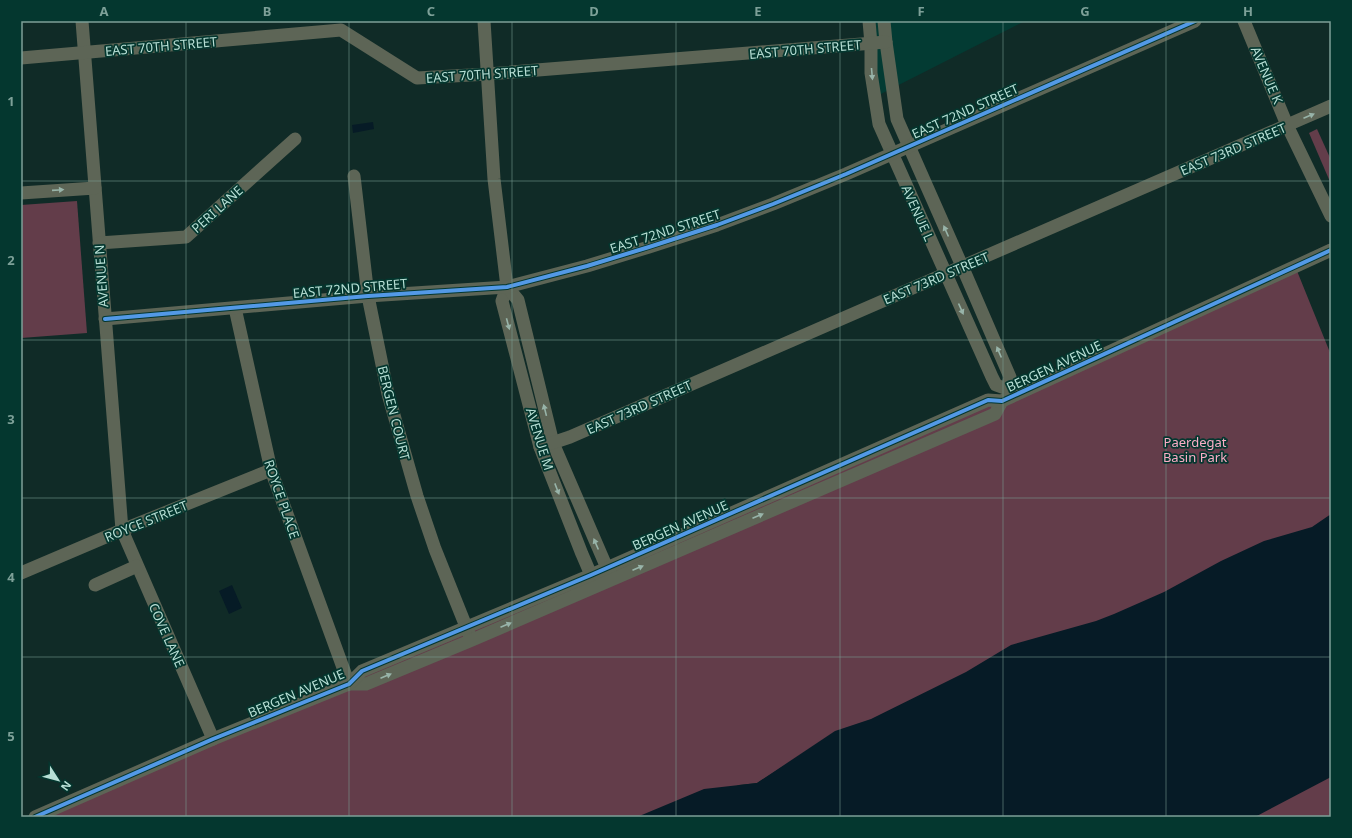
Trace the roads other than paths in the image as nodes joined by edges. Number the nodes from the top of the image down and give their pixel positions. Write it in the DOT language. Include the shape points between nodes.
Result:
graph roads {
  1 [pos="82,21"];
  2 [pos="484,21"];
  3 [pos="869,21"];
  4 [pos="884,21"];
  5 [pos="1196,21"];
  6 [pos="1244,21"];
  7 [pos="886,42"];
  8 [pos="871,44"];
  9 [pos="84,53"];
  10 [pos="21,58"];
  11 [pos="488,74"];
  12 [pos="1331,106"];
  13 [pos="1287,125"];
  14 [pos="295,139"];
  15 [pos="908,147"];
  16 [pos="892,154"];
  17 [pos="354,176"];
  18 [pos="94,188"];
  19 [pos="21,193"];
  20 [pos="1331,216"];
  21 [pos="99,243"];
  22 [pos="1331,250"];
  23 [pos="962,266"];
  24 [pos="946,274"];
  25 [pos="507,286"];
  26 [pos="368,296"];
  27 [pos="235,308"];
  28 [pos="105,319"];
  29 [pos="1007,396"];
  30 [pos="547,445"];
  31 [pos="271,470"];
  32 [pos="122,530"];
  33 [pos="137,566"];
  34 [pos="21,573"];
  35 [pos="609,574"];
  36 [pos="594,581"];
  37 [pos="95,585"];
  38 [pos="467,627"];
  39 [pos="472,640"];
  40 [pos="349,684"];
  41 [pos="213,739"];
  42 [pos="35,817"];
  1 -- 9 [label="street, AVENUE N"];
  2 -- 11 [label="street, AVENUE M"];
  3 -- 8 [label="street, AVENUE L"];
  4 -- 7 [label="street, AVENUE L"];
  5 -- 15 [label="street, EAST 72ND STREET"];
  6 -- 13 [label="street, AVENUE K"];
  7 -- 8 [label="street, EAST 70TH STREET"];
  7 -- 15 [label="street, AVENUE L" via="897,119"];
  8 -- 11 [label="street, EAST 70TH STREET"];
  8 -- 16 [label="street, AVENUE L, one-way" via="871,73 879,124"];
  9 -- 10 [label="street, EAST 70TH STREET"];
  9 -- 11 [label="street, EAST 70TH STREET" via="341,30 417,78"];
  9 -- 18 [label="street, AVENUE N"];
  11 -- 25 [label="street, AVENUE M" via="494,179"];
  13 -- 12 [label="street, EAST 73RD STREET, one-way"];
  13 -- 20 [label="street, AVENUE K"];
  13 -- 23 [label="street, EAST 73RD STREET"];
  14 -- 21 [label="street, PERI LANE" via="186,237"];
  15 -- 16 [label="street, EAST 72ND STREET"];
  23 -- 15 [label="street, AVENUE L, one-way"];
  16 -- 24 [label="street, AVENUE L"];
  16 -- 25 [label="street, EAST 72ND STREET" via="717,225 594,264"];
  17 -- 26 [label="street, BERGEN COURT"];
  19 -- 18 [label="street, one-way"];
  18 -- 21 [label="street, AVENUE N"];
  21 -- 28 [label="street, AVENUE N"];
  22 -- 29 [label="street, BERGEN AVENUE"];
  23 -- 24 [label="street, EAST 73RD STREET"];
  29 -- 23 [label="street, AVENUE L, one-way" via="1010,377"];
  24 -- 29 [label="street, AVENUE L, one-way" via="992,377"];
  24 -- 30 [label="street, EAST 73RD STREET"];
  25 -- 26 [label="street, EAST 72ND STREET"];
  25 -- 30 [label="street, AVENUE M" via="518,300"];
  26 -- 27 [label="street, EAST 72ND STREET"];
  26 -- 38 [label="street, BERGEN COURT" via="388,394 403,451 435,549"];
  27 -- 28 [label="street, EAST 72ND STREET"];
  27 -- 31 [label="street, ROYCE PLACE"];
  28 -- 32 [label="street, AVENUE N"];
  29 -- 35 [label="street, BERGEN AVENUE" via="988,400"];
  35 -- 30 [label="street, AVENUE M, one-way"];
  30 -- 36 [label="street, AVENUE M, one-way"];
  31 -- 32 [label="street, ROYCE STREET"];
  31 -- 40 [label="street, ROYCE PLACE"];
  32 -- 33 [label="street, COVE LANE"];
  32 -- 34 [label="street, ROYCE STREET"];
  33 -- 37 [label="street"];
  33 -- 41 [label="street, COVE LANE"];
  35 -- 36 [label="street, BERGEN AVENUE"];
  36 -- 38 [label="street, BERGEN AVENUE"];
  39 -- 36 [label="street, BERGEN AVENUE, one-way"];
  38 -- 39 [label="street, BERGEN COURT"];
  38 -- 40 [label="street, BERGEN AVENUE" via="362,671"];
  40 -- 39 [label="street, BERGEN AVENUE, one-way" via="366,684"];
  40 -- 41 [label="street, BERGEN AVENUE"];
  41 -- 42 [label="street, BERGEN AVENUE"];
}
